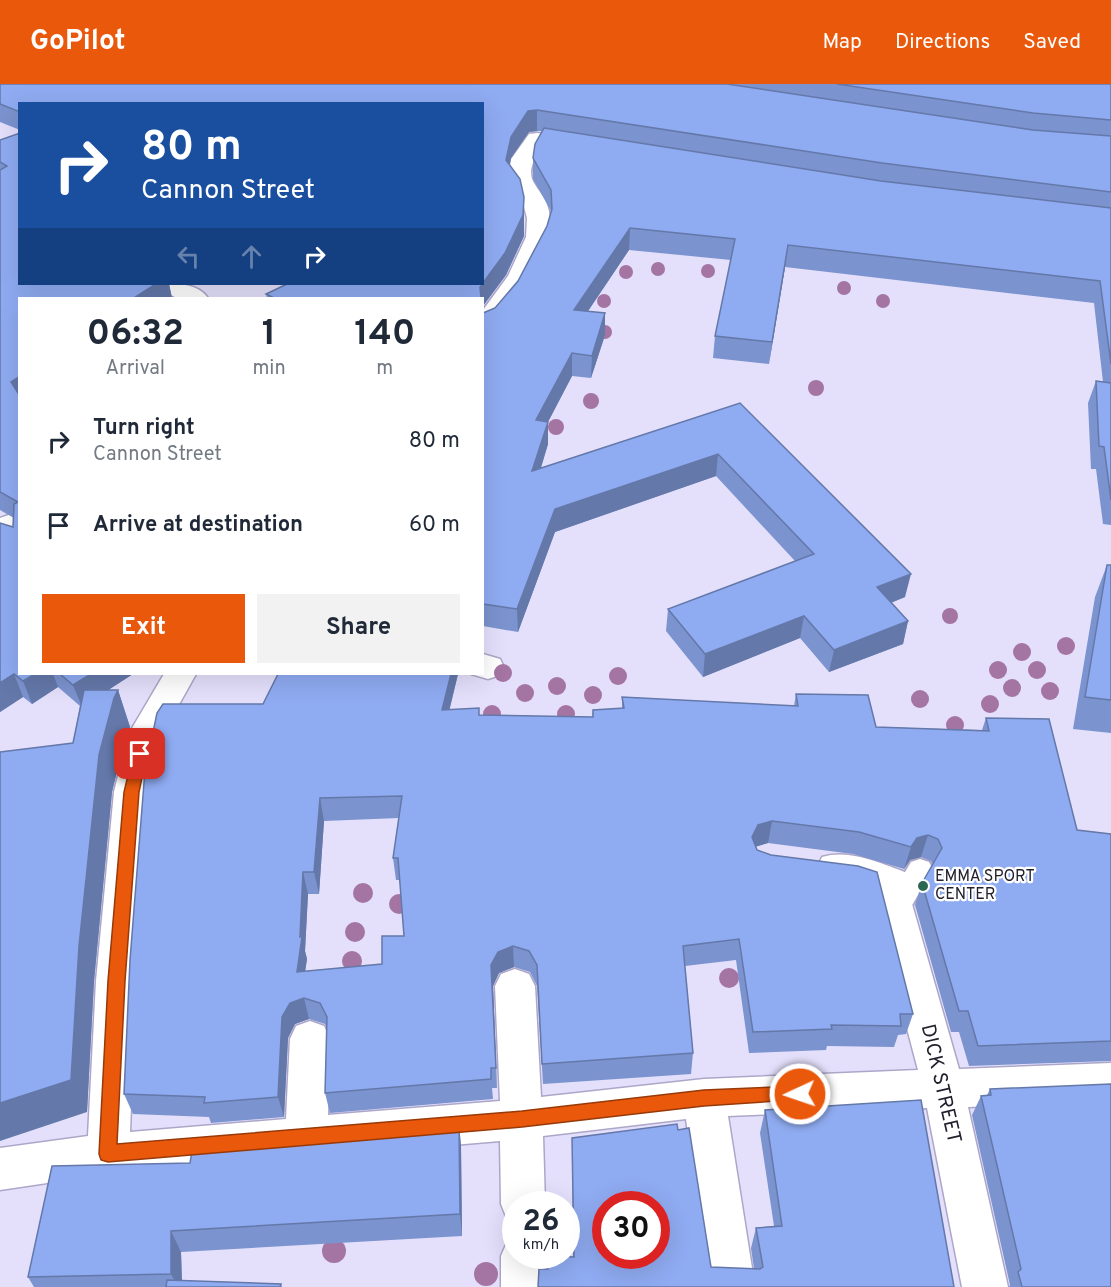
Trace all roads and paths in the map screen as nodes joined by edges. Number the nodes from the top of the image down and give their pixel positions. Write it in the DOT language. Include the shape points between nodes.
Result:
graph roads {
  1 [pos="605,148"];
  2 [pos="169,285"];
  3 [pos="194,297"];
  4 [pos="484,325"];
  5 [pos="179,675"];
  6 [pos="799,864"];
  7 [pos="515,986"];
  8 [pos="310,1039"];
  9 [pos="1111,1082"];
  10 [pos="943,1087"];
  11 [pos="704,1098"];
  12 [pos="522,1119"];
  13 [pos="306,1135"];
  14 [pos="108,1154"];
  15 [pos="0,1169"];
  16 [pos="523,1191"];
  17 [pos="524,1269"];
  18 [pos="524,1287"];
  19 [pos="732,1287"];
  20 [pos="985,1287"];
  1 -- 4 [label="street" via="537,139 520,162 520,182 528,189 537,209 537,244 525,271"];
  2 -- 3 [label="street"];
  5 -- 14 [label="street" via="145,735 132,792 116,981"];
  6 -- 10 [label="street, DICK STREET" via="853,871 905,888"];
  7 -- 12 [label="street"];
  8 -- 13 [label="street"];
  9 -- 10 [label="street"];
  10 -- 11 [label="street"];
  10 -- 20 [label="street, DICK STREET"];
  11 -- 12 [label="street"];
  11 -- 19 [label="street"];
  12 -- 13 [label="street"];
  12 -- 16 [label="street"];
  13 -- 14 [label="street" via="205,1148"];
  14 -- 15 [label="street"];
  17 -- 18 [label="street"];
}
